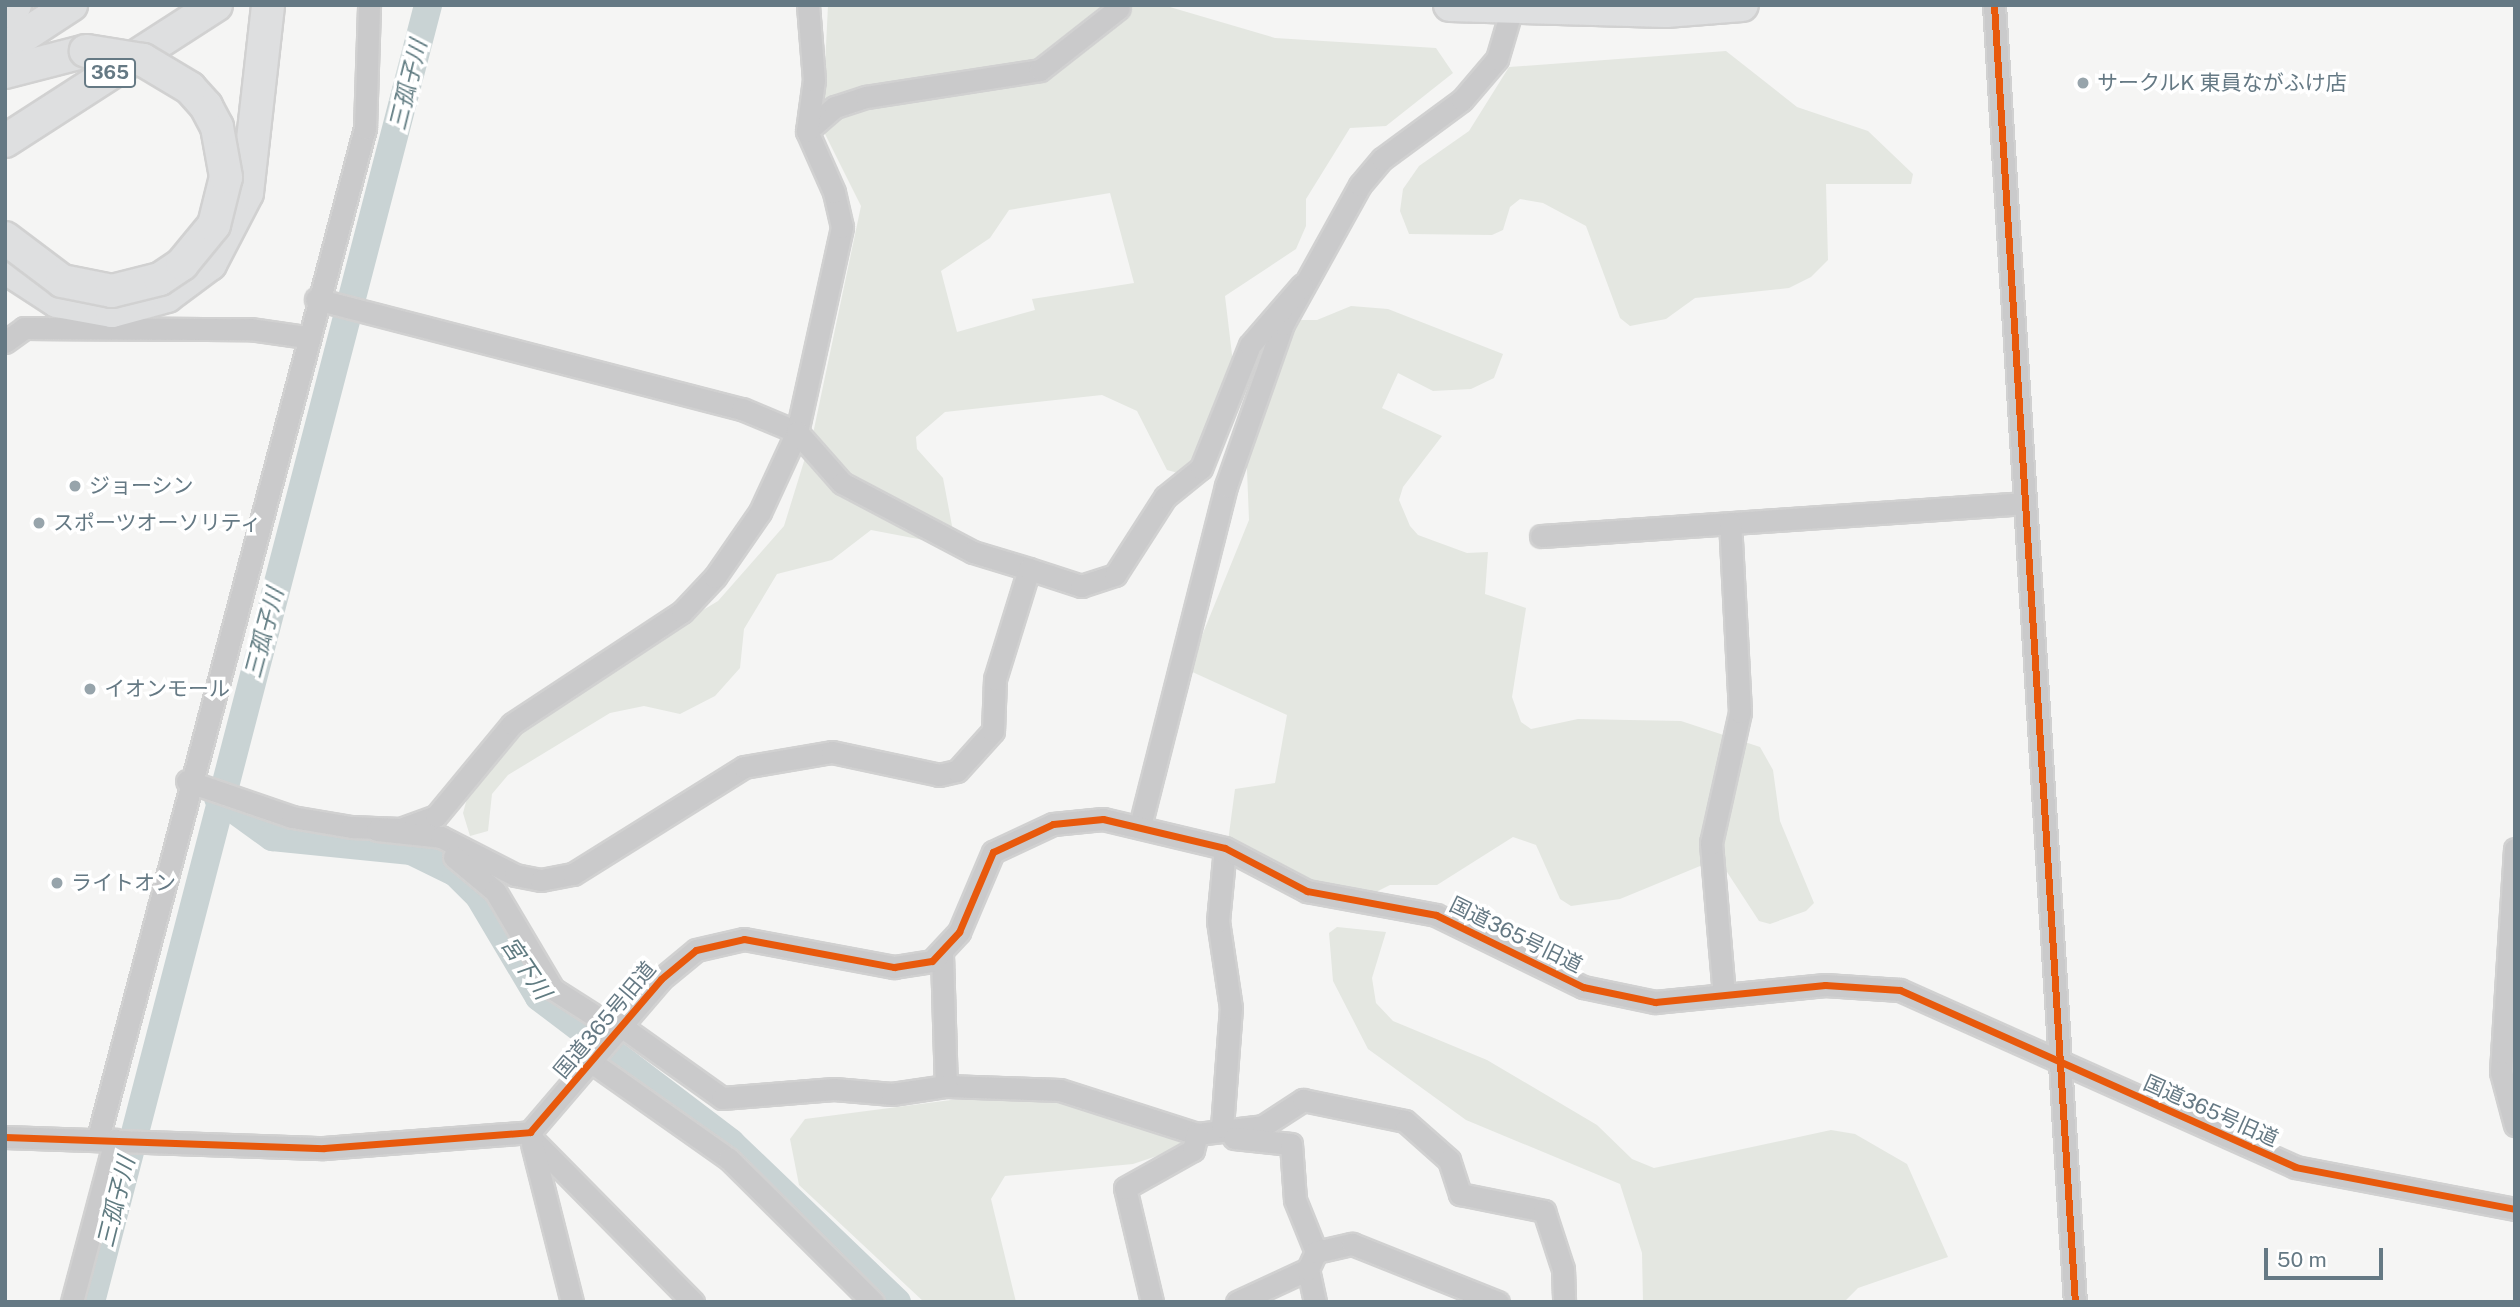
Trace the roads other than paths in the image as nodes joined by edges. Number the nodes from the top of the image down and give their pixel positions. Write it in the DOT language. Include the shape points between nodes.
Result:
graph roads {
  1 [pos="15,5"];
  2 [pos="71,5"];
  3 [pos="216,5"];
  4 [pos="268,5"];
  5 [pos="369,5"];
  6 [pos="808,5"];
  7 [pos="1450,5"];
  8 [pos="1742,5"];
  9 [pos="1994,5"];
  10 [pos="1513,7"];
  11 [pos="1119,8"];
  12 [pos="5,12"];
  13 [pos="5,48"];
  14 [pos="5,72"];
  15 [pos="807,131"];
  16 [pos="5,141"];
  17 [pos="5,238"];
  18 [pos="5,267"];
  19 [pos="1302,285"];
  20 [pos="316,299"];
  21 [pos="306,337"];
  22 [pos="5,342"];
  23 [pos="797,432"];
  24 [pos="2022,503"];
  25 [pos="1730,523"];
  26 [pos="1541,536"];
  27 [pos="1029,569"];
  28 [pos="195,783"];
  29 [pos="1140,826"];
  30 [pos="377,830"];
  31 [pos="1225,848"];
  32 [pos="2514,852"];
  33 [pos="2511,925"];
  34 [pos="942,955"];
  35 [pos="1724,995"];
  36 [pos="617,1030"];
  37 [pos="591,1059"];
  38 [pos="2061,1061"];
  39 [pos="946,1086"];
  40 [pos="2515,1125"];
  41 [pos="1211,1132"];
  42 [pos="531,1135"];
  43 [pos="5,1137"];
  44 [pos="107,1139"];
  45 [pos="2515,1209"];
  46 [pos="1312,1260"];
  47 [pos="72,1302"];
  48 [pos="572,1302"];
  49 [pos="693,1302"];
  50 [pos="873,1302"];
  51 [pos="1152,1302"];
  52 [pos="1237,1302"];
  53 [pos="1315,1302"];
  54 [pos="1498,1302"];
  55 [pos="1564,1302"];
  56 [pos="2075,1302"];
  1 -- 12 [label="highway"];
  2 -- 13 [label="highway"];
  3 -- 16 [label="highway, 365"];
  4 -- 18 [label="highway" via="247,192 211,264 167,296 112,311 57,301"];
  5 -- 20 [label="street" via="365,128"];
  6 -- 15 [label="street" via="814,80"];
  7 -- 10 [label="highway"];
  8 -- 10 [label="highway" via="1666,11"];
  9 -- 24 [label="street"];
  10 -- 19 [label="street" via="1497,59 1462,100 1382,159"];
  11 -- 15 [label="street" via="1040,69 866,97 835,107"];
  14 -- 17 [label="highway, bridge" via="86,51 144,60 168,72 206,106 217,127 226,177 214,225 182,264 159,279 113,290 62,281"];
  15 -- 23 [label="street" via="834,192 842,227"];
  19 -- 27 [label="street" via="1250,345 1200,468 1165,497 1115,575 1081,586"];
  19 -- 29 [label="street" via="1226,486"];
  20 -- 21 [label="street"];
  20 -- 23 [label="street" via="742,409"];
  21 -- 22 [label="street" via="250,329 24,328"];
  21 -- 28 [label="street"];
  23 -- 27 [label="street" via="842,483 972,552"];
  23 -- 30 [label="street" via="760,512 726,563 682,612 529,710 436,816"];
  24 -- 25 [label="street"];
  24 -- 38 [label="street"];
  25 -- 26 [label="street"];
  25 -- 35 [label="street" via="1740,712 1711,843"];
  27 -- 30 [label="street" via="995,679 993,731 957,771 939,775 825,752 744,767 573,874 541,880 515,875 441,837"];
  28 -- 30 [label="street" via="292,817"];
  28 -- 44 [label="street"];
  29 -- 31 [label="street, 国道365号旧道"];
  29 -- 34 [label="street, 国道365号旧道" via="1072,820 1002,846 987,860 964,921"];
  30 -- 36 [label="street" via="426,842 475,871 495,891 553,989"];
  31 -- 35 [label="street, 国道365号旧道" via="1307,891 1436,915 1583,987 1655,1002"];
  31 -- 41 [label="street" via="1218,920 1231,1008"];
  32 -- 33 [label="street"];
  33 -- 40 [label="street" via="2501,1072"];
  34 -- 36 [label="street, 国道365号旧道" via="894,967 759,940 720,942 674,966"];
  34 -- 39 [label="street"];
  35 -- 38 [label="street, 国道365号旧道" via="1825,985 1899,990"];
  36 -- 37 [label="street, 国道365号旧道"];
  36 -- 39 [label="street" via="722,1098 834,1089 892,1094"];
  37 -- 42 [label="street, 国道365号旧道"];
  37 -- 50 [label="street" via="729,1158"];
  38 -- 45 [label="street, 国道365号旧道" via="2295,1167"];
  38 -- 56 [label="street"];
  39 -- 41 [label="street" via="1060,1090"];
  41 -- 46 [label="street" via="1292,1144 1296,1200"];
  41 -- 51 [label="street" via="1193,1150 1125,1188"];
  41 -- 55 [label="street" via="1263,1126 1309,1100 1405,1121 1449,1160 1460,1194 1544,1212 1563,1269"];
  42 -- 44 [label="street" via="324,1148"];
  42 -- 48 [label="street"];
  42 -- 49 [label="street"];
  43 -- 44 [label="street"];
  44 -- 47 [label="street"];
  46 -- 52 [label="street"];
  46 -- 53 [label="street"];
  46 -- 54 [label="street" via="1352,1244"];
}
